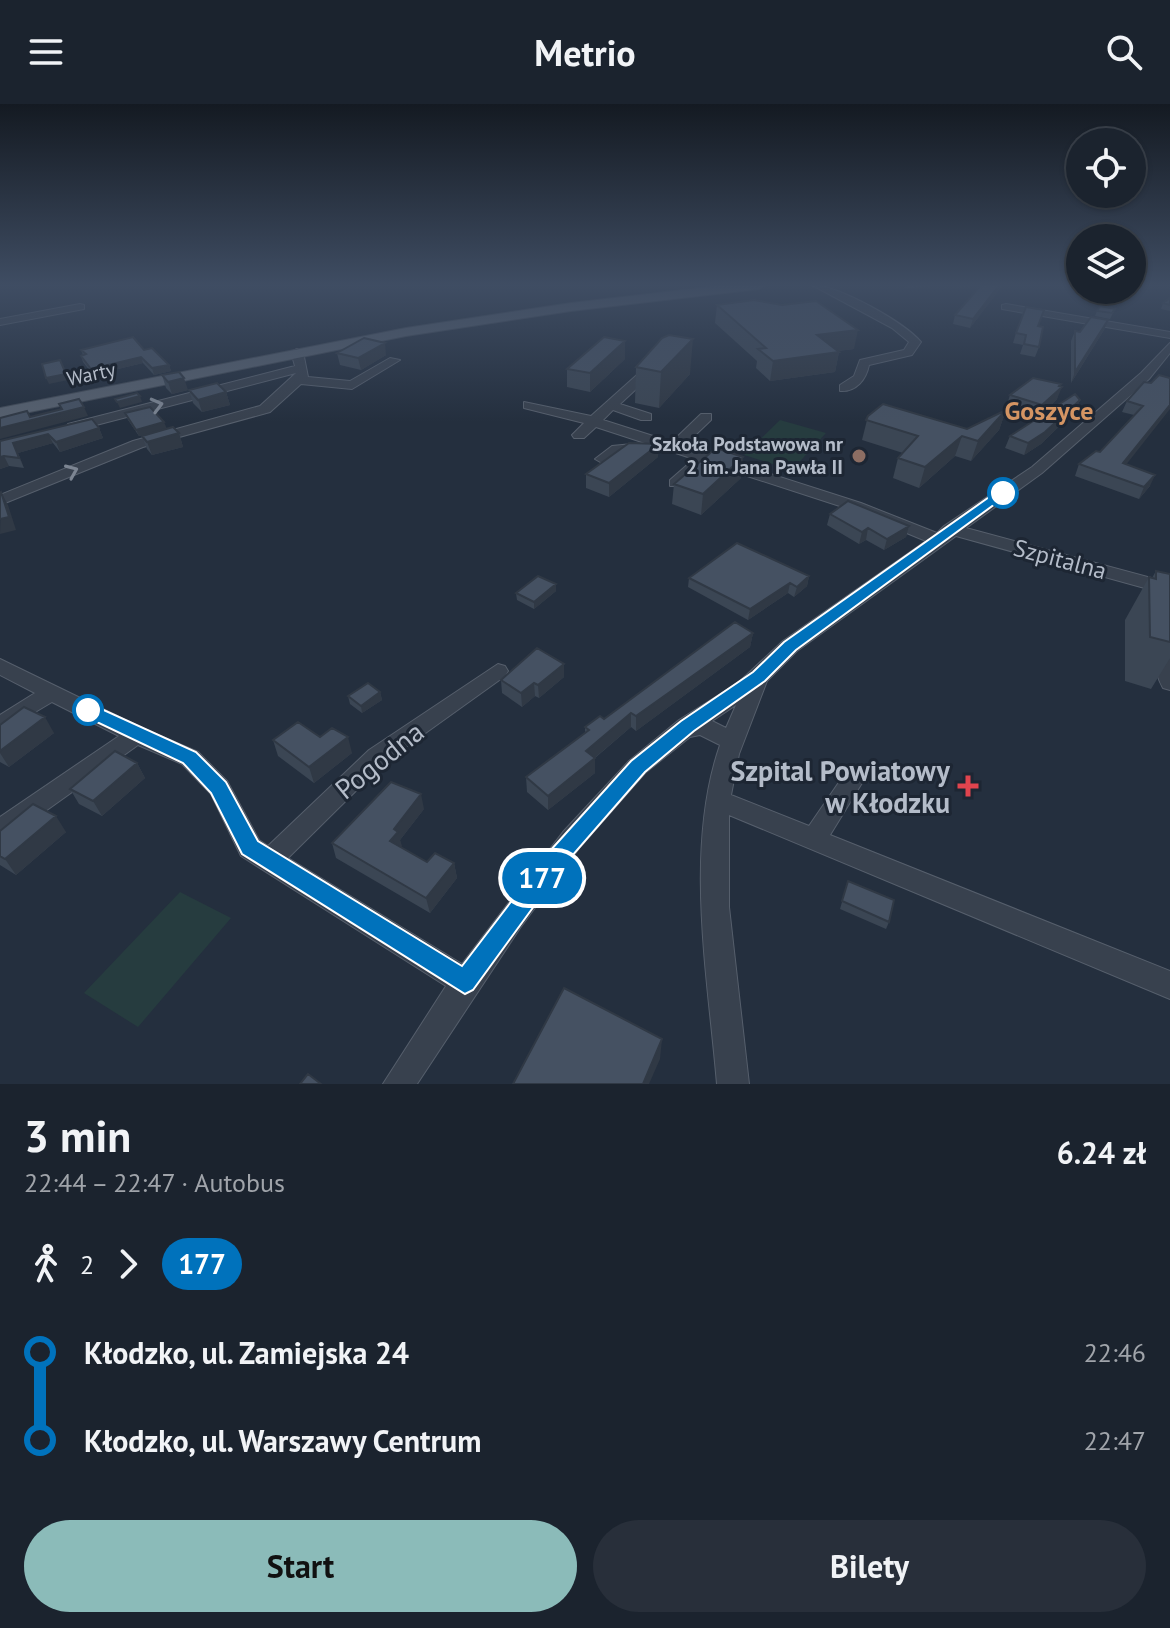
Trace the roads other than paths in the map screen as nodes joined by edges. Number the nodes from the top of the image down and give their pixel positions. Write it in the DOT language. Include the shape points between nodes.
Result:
graph roads {
  1 [pos="418,331"];
  2 [pos="898,331"];
  3 [pos="1145,331"];
  4 [pos="1170,335"];
  5 [pos="1170,346"];
  6 [pos="297,352"];
  7 [pos="394,360"];
  8 [pos="644,367"];
  9 [pos="301,374"];
  10 [pos="844,388"];
  11 [pos="529,405"];
  12 [pos="613,406"];
  13 [pos="0,413"];
  14 [pos="646,417"];
  15 [pos="706,417"];
  16 [pos="589,420"];
  17 [pos="58,431"];
  18 [pos="579,435"];
  19 [pos="682,451"];
  20 [pos="704,458"];
  21 [pos="602,459"];
  22 [pos="675,483"];
  23 [pos="0,500"];
  24 [pos="943,534"];
  25 [pos="1170,589"];
  26 [pos="1170,619"];
  27 [pos="0,666"];
  28 [pos="498,671"];
  29 [pos="759,677"];
  30 [pos="1170,683"];
  31 [pos="52,692"];
  32 [pos="0,725"];
  33 [pos="687,726"];
  34 [pos="136,735"];
  35 [pos="732,743"];
  36 [pos="854,778"];
  37 [pos="718,800"];
  38 [pos="0,830"];
  39 [pos="815,838"];
  40 [pos="270,860"];
  41 [pos="465,982"];
  42 [pos="1170,985"];
  43 [pos="399,1084"];
  44 [pos="733,1084"];
  1 -- 6 [label="main road, Warty"];
  2 -- 10 [label="street" via="915,342 908,353 864,363 860,378"];
  3 -- 4 [label="street"];
  5 -- 24 [label="street" via="1078,437"];
  6 -- 9 [label="street"];
  6 -- 13 [label="main road, Warty"];
  7 -- 9 [label="street" via="352,385"];
  8 -- 12 [label="street" via="644,375"];
  17 -- 9 [label="street, one-way"];
  23 -- 9 [label="street, one-way" via="138,444 265,409"];
  11 -- 16 [label="street"];
  12 -- 14 [label="street"];
  12 -- 16 [label="street"];
  15 -- 19 [label="street" via="682,440"];
  16 -- 18 [label="street"];
  16 -- 19 [label="street"];
  19 -- 20 [label="street, Szpitalna"];
  19 -- 21 [label="street" via="630,447"];
  20 -- 22 [label="street"];
  20 -- 24 [label="street, Szpitalna"];
  24 -- 25 [label="street, Szpitalna"];
  24 -- 29 [label="street" via="790,646"];
  26 -- 30 [label="street" via="1163,658"];
  27 -- 31 [label="street"];
  28 -- 40 [label="street, Pogodna" via="377,756"];
  29 -- 33 [label="street"];
  29 -- 35 [label="street"];
  31 -- 32 [label="street"];
  31 -- 34 [label="street"];
  33 -- 35 [label="street" via="704,726"];
  33 -- 41 [label="street" via="638,766 557,859"];
  34 -- 38 [label="street"];
  34 -- 40 [label="street" via="190,758 219,788 250,848"];
  35 -- 37 [label="street"];
  36 -- 39 [label="street"];
  37 -- 39 [label="street"];
  37 -- 44 [label="street" via="716,897"];
  39 -- 42 [label="street"];
  40 -- 41 [label="street"];
  41 -- 43 [label="street"];
}
